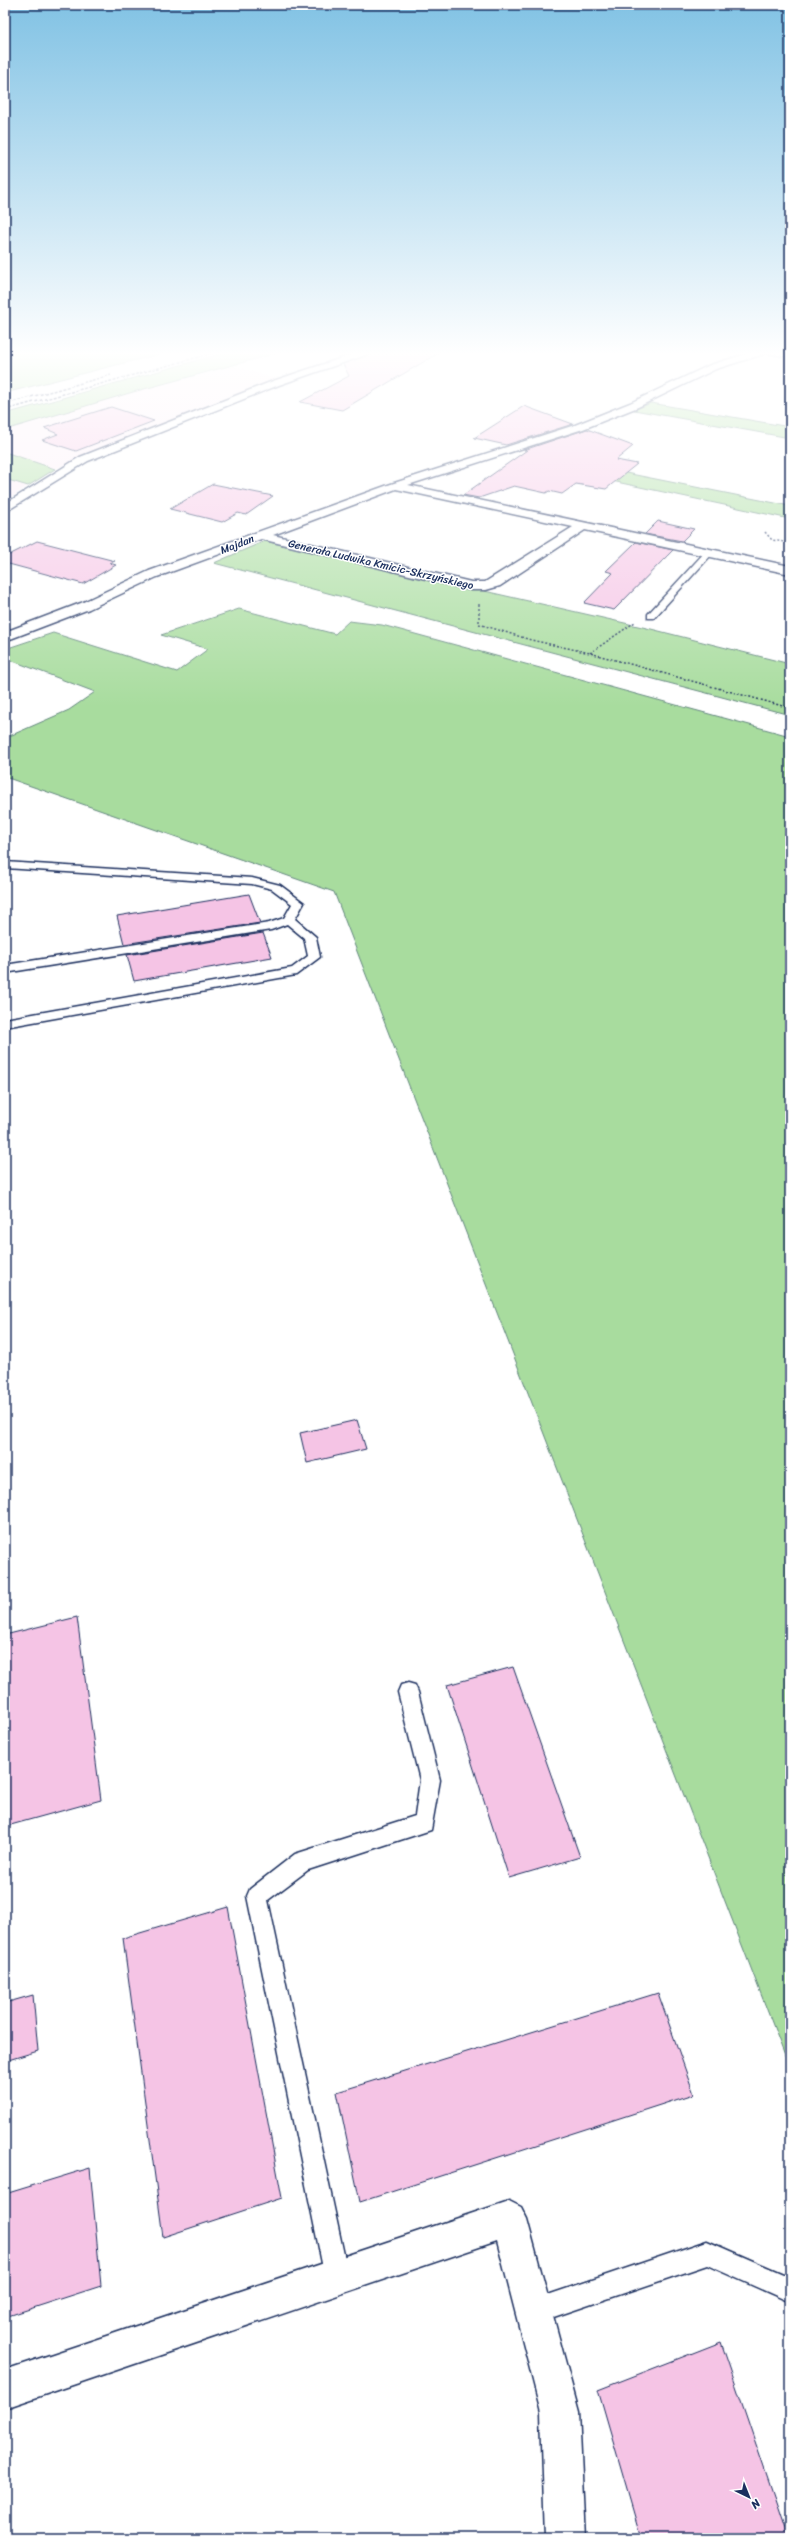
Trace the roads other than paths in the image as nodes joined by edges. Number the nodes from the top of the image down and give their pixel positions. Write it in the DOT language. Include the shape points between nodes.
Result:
graph roads {
  1 [pos="66,470"];
  2 [pos="446,470"];
  3 [pos="395,486"];
  4 [pos="5,509"];
  5 [pos="582,526"];
  6 [pos="260,535"];
  7 [pos="709,553"];
  8 [pos="790,570"];
  9 [pos="651,616"];
  10 [pos="5,637"];
  11 [pos="5,865"];
  12 [pos="289,920"];
  13 [pos="5,969"];
  14 [pos="5,1023"];
  15 [pos="408,1692"];
  16 [pos="337,2278"];
  17 [pos="790,2290"];
  18 [pos="534,2312"];
  19 [pos="5,2389"];
  20 [pos="565,2538"];
  1 -- 4 [label="street"];
  2 -- 3 [label="street, Majdan"];
  3 -- 5 [label="street"];
  3 -- 6 [label="street, Majdan"];
  5 -- 6 [label="street, Generała Ludwika Kmicic-Skrzyńskiego" via="496,583 486,586 471,586"];
  5 -- 7 [label="street"];
  6 -- 10 [label="street, Majdan" via="153,574 85,606"];
  7 -- 8 [label="street"];
  7 -- 9 [label="lane"];
  11 -- 12 [label="lane" via="252,881 276,887 298,903"];
  12 -- 13 [label="lane" via="272,926"];
  12 -- 14 [label="lane" via="310,937 314,957 296,970"];
  15 -- 16 [label="lane" via="430,1780 424,1823 302,1861 257,1896"];
  16 -- 18 [label="street" via="509,2219"];
  16 -- 19 [label="street"];
  17 -- 18 [label="lane" via="707,2253"];
  18 -- 20 [label="street" via="560,2412"];
}
